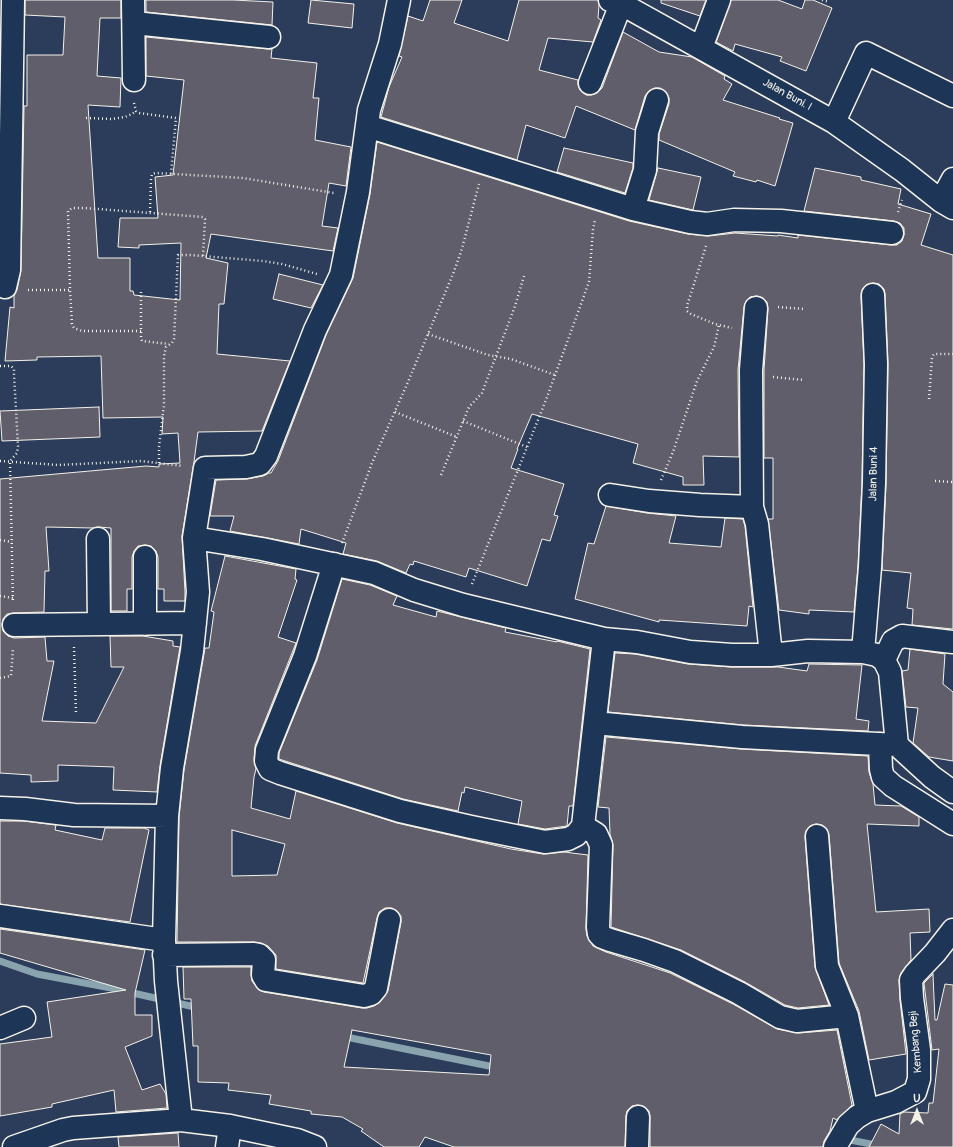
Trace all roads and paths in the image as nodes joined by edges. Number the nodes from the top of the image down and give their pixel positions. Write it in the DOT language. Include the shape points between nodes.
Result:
graph roads {
  1 [pos="13,0"];
  2 [pos="133,0"];
  3 [pos="399,0"];
  4 [pos="719,0"];
  5 [pos="822,0"];
  6 [pos="615,2"];
  7 [pos="829,2"];
  8 [pos="134,23"];
  9 [pos="269,37"];
  10 [pos="701,48"];
  11 [pos="134,80"];
  12 [pos="590,82"];
  13 [pos="953,96"];
  14 [pos="657,100"];
  15 [pos="136,110"];
  16 [pos="86,118"];
  17 [pos="834,122"];
  18 [pos="367,126"];
  19 [pos="484,163"];
  20 [pos="171,174"];
  21 [pos="953,179"];
  22 [pos="357,196"];
  23 [pos="598,199"];
  24 [pos="947,204"];
  25 [pos="633,209"];
  26 [pos="150,212"];
  27 [pos="707,224"];
  28 [pos="892,233"];
  29 [pos="203,256"];
  30 [pos="524,276"];
  31 [pos="339,279"];
  32 [pos="6,287"];
  33 [pos="70,290"];
  34 [pos="141,292"];
  35 [pos="873,295"];
  36 [pos="756,308"];
  37 [pos="719,325"];
  38 [pos="141,331"];
  39 [pos="753,332"];
  40 [pos="428,334"];
  41 [pos="169,344"];
  42 [pos="953,354"];
  43 [pos="496,356"];
  44 [pos="0,366"];
  45 [pos="555,375"];
  46 [pos="751,375"];
  47 [pos="804,380"];
  48 [pos="929,398"];
  49 [pos="395,412"];
  50 [pos="463,421"];
  51 [pos="457,437"];
  52 [pos="527,448"];
  53 [pos="0,462"];
  54 [pos="10,462"];
  55 [pos="159,463"];
  56 [pos="205,468"];
  57 [pos="441,475"];
  58 [pos="935,480"];
  59 [pos="953,482"];
  60 [pos="610,495"];
  61 [pos="654,502"];
  62 [pos="752,507"];
  63 [pos="194,538"];
  64 [pos="98,539"];
  65 [pos="0,540"];
  66 [pos="12,542"];
  67 [pos="145,558"];
  68 [pos="334,564"];
  69 [pos="0,596"];
  70 [pos="13,598"];
  71 [pos="464,605"];
  72 [pos="195,623"];
  73 [pos="75,624"];
  74 [pos="99,624"];
  75 [pos="145,624"];
  76 [pos="14,625"];
  77 [pos="604,639"];
  78 [pos="953,642"];
  79 [pos="863,652"];
  80 [pos="771,655"];
  81 [pos="884,660"];
  82 [pos="0,678"];
  83 [pos="76,714"];
  84 [pos="595,723"];
  85 [pos="888,744"];
  86 [pos="953,792"];
  87 [pos="0,808"];
  88 [pos="167,816"];
  89 [pos="953,824"];
  90 [pos="583,826"];
  91 [pos="817,836"];
  92 [pos="0,916"];
  93 [pos="389,920"];
  94 [pos="953,930"];
  95 [pos="164,947"];
  96 [pos="847,1016"];
  97 [pos="24,1018"];
  98 [pos="0,1028"];
  99 [pos="867,1111"];
  100 [pos="638,1117"];
  101 [pos="181,1120"];
  102 [pos="229,1137"];
  103 [pos="835,1146"];
  104 [pos="14,1147"];
  105 [pos="315,1147"];
  106 [pos="636,1147"];
  1 -- 32 [label="street" via="9,270"];
  2 -- 8 [label="street"];
  3 -- 18 [label="street" via="390,44 369,110"];
  4 -- 10 [label="street"];
  5 -- 7 [label="path"];
  6 -- 10 [label="street, Jalan Buni. I"];
  6 -- 12 [label="street"];
  8 -- 9 [label="street"];
  8 -- 11 [label="street"];
  10 -- 17 [label="street, Jalan Buni. I"];
  11 -- 15 [label="path"];
  13 -- 17 [label="street" via="866,53"];
  14 -- 25 [label="street" via="647,132 645,170"];
  15 -- 16 [label="path" via="125,117"];
  15 -- 20 [label="path" via="139,113 176,118"];
  17 -- 24 [label="street, Jalan Buni. I"];
  18 -- 19 [label="street"];
  18 -- 22 [label="street"];
  19 -- 23 [label="street"];
  19 -- 40 [label="path" via="461,252"];
  20 -- 22 [label="path" via="243,178"];
  20 -- 26 [label="path" via="152,174"];
  21 -- 24 [label="street"];
  22 -- 31 [label="street"];
  23 -- 25 [label="street"];
  23 -- 45 [label="path" via="589,282"];
  25 -- 27 [label="street"];
  26 -- 29 [label="path" via="203,217"];
  26 -- 33 [label="path" via="85,208 72,208 68,211"];
  27 -- 28 [label="street" via="734,220 781,221"];
  27 -- 37 [label="path" via="706,247 688,311"];
  29 -- 31 [label="path" via="282,264"];
  29 -- 41 [label="path" via="178,255 174,339"];
  30 -- 43 [label="path"];
  31 -- 56 [label="street" via="315,330 266,456 260,464 246,467"];
  32 -- 33 [label="path" via="17,290"];
  33 -- 38 [label="path" via="74,328 82,331"];
  34 -- 38 [label="path"];
  35 -- 79 [label="street, Jalan Buni 4" via="876,364 874,483"];
  36 -- 39 [label="street"];
  37 -- 39 [label="path"];
  37 -- 61 [label="path" via="714,347 697,381"];
  38 -- 41 [label="path" via="142,341"];
  39 -- 46 [label="street"];
  40 -- 43 [label="path"];
  40 -- 49 [label="path"];
  41 -- 55 [label="path" via="164,356 164,404"];
  42 -- 48 [label="path" via="934,354 932,357"];
  43 -- 45 [label="path"];
  43 -- 50 [label="path" via="482,393 469,407"];
  44 -- 54 [label="path" via="11,366 14,369 18,446 17,453"];
  45 -- 52 [label="path"];
  46 -- 47 [label="path"];
  46 -- 62 [label="street"];
  49 -- 51 [label="path"];
  49 -- 68 [label="path" via="372,463"];
  50 -- 51 [label="path"];
  50 -- 52 [label="path"];
  51 -- 57 [label="path"];
  52 -- 71 [label="path"];
  53 -- 54 [label="path"];
  54 -- 55 [label="path" via="58,465 141,461"];
  54 -- 66 [label="path"];
  55 -- 56 [label="path"];
  56 -- 63 [label="street"];
  58 -- 59 [label="path"];
  60 -- 61 [label="street"];
  61 -- 62 [label="street"];
  62 -- 80 [label="street" via="757,524"];
  63 -- 68 [label="street"];
  63 -- 72 [label="street" via="198,592"];
  64 -- 74 [label="street"];
  65 -- 66 [label="path"];
  66 -- 70 [label="path"];
  67 -- 75 [label="street"];
  68 -- 71 [label="street" via="374,573 414,590"];
  68 -- 90 [label="street" via="305,656 267,750 266,761 270,768 400,811 545,842 568,839 576,835"];
  69 -- 70 [label="path"];
  70 -- 76 [label="path"];
  71 -- 77 [label="street"];
  72 -- 75 [label="street"];
  72 -- 88 [label="street"];
  73 -- 74 [label="street"];
  73 -- 76 [label="street"];
  73 -- 83 [label="path"];
  74 -- 75 [label="street"];
  76 -- 82 [label="path" via="12,674"];
  77 -- 80 [label="street" via="697,652"];
  77 -- 84 [label="street"];
  78 -- 81 [label="street" via="902,636 893,641"];
  79 -- 80 [label="street" via="808,651"];
  79 -- 81 [label="street" via="877,655"];
  81 -- 85 [label="street" via="890,672"];
  84 -- 85 [label="street" via="742,737"];
  84 -- 90 [label="street"];
  85 -- 86 [label="street"];
  85 -- 89 [label="street" via="881,769 883,777"];
  87 -- 88 [label="street" via="74,815"];
  88 -- 95 [label="street"];
  90 -- 96 [label="street" via="596,834 601,845 598,927 602,937 675,961 780,1017 798,1021"];
  91 -- 96 [label="street" via="827,966"];
  92 -- 95 [label="street"];
  93 -- 95 [label="street" via="376,988 371,994 364,996 266,980 263,975 264,960 259,955"];
  94 -- 99 [label="street, Kembang Beji" via="911,980 919,1050 918,1085 914,1092 896,1102"];
  95 -- 101 [label="street"];
  96 -- 99 [label="street"];
  97 -- 98 [label="street"];
  99 -- 103 [label="street, Kembang Beji" via="848,1125"];
  100 -- 106 [label="street"];
  101 -- 102 [label="street"];
  101 -- 104 [label="street" via="73,1128"];
  102 -- 105 [label="street" via="298,1140"];
}
